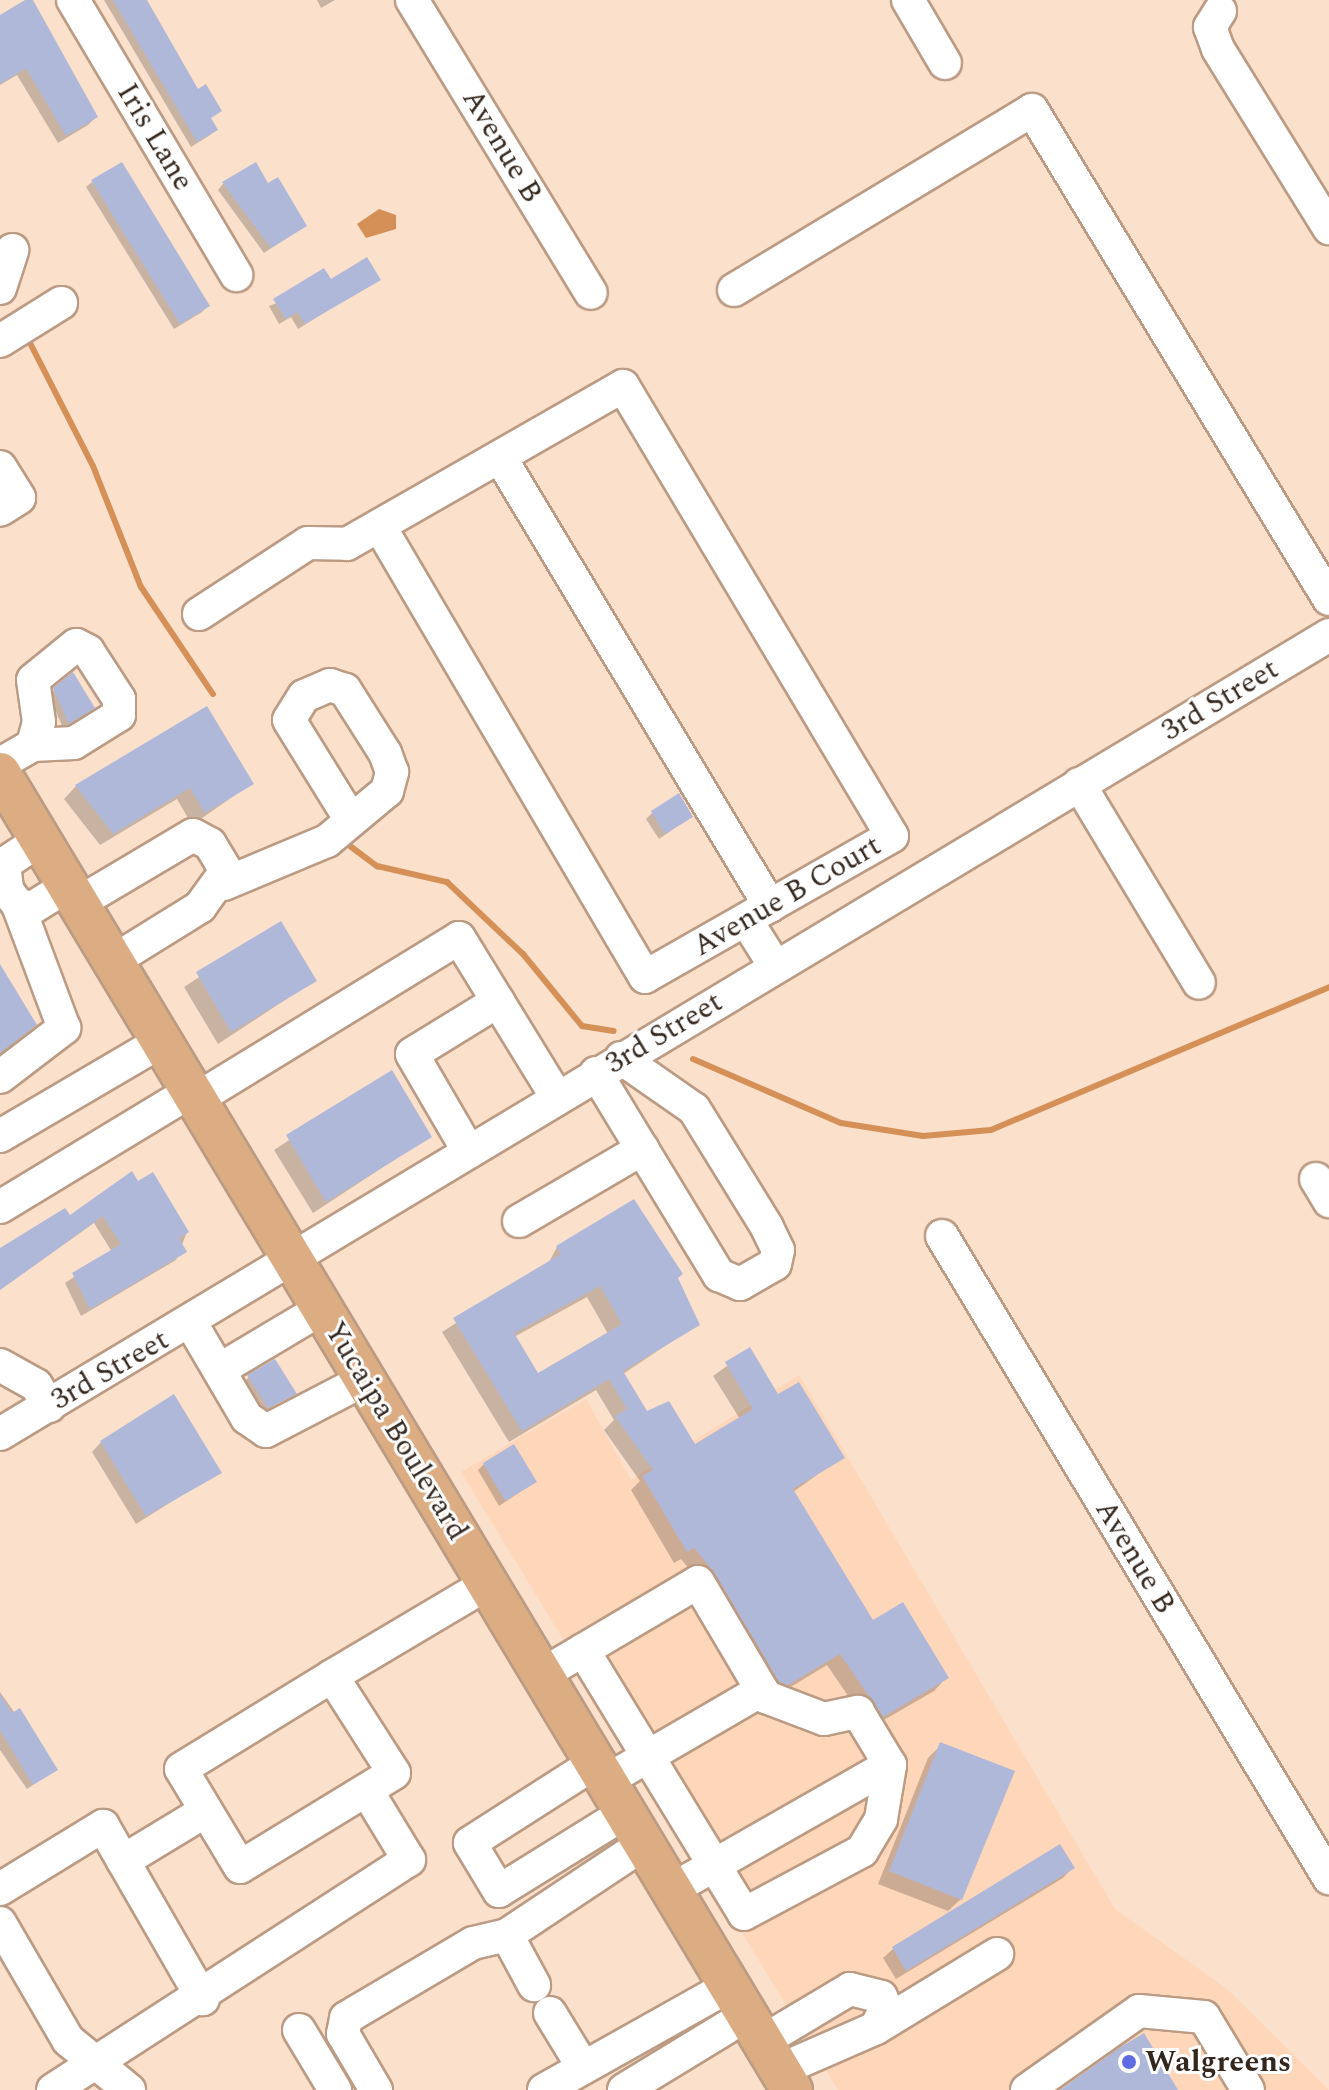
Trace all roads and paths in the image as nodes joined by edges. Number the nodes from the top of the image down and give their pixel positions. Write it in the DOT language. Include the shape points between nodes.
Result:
graph roads {
  1 [pos="73,0"];
  2 [pos="412,0"];
  3 [pos="908,0"];
  4 [pos="1220,11"];
  5 [pos="945,63"];
  6 [pos="1329,228"];
  7 [pos="12,250"];
  8 [pos="236,275"];
  9 [pos="0,288"];
  10 [pos="734,290"];
  11 [pos="591,293"];
  12 [pos="61,303"];
  13 [pos="0,341"];
  14 [pos="500,457"];
  15 [pos="0,467"];
  16 [pos="0,510"];
  17 [pos="380,527"];
  18 [pos="1329,599"];
  19 [pos="199,614"];
  20 [pos="1329,635"];
  21 [pos="33,745"];
  22 [pos="0,764"];
  23 [pos="0,773"];
  24 [pos="1079,784"];
  25 [pos="351,820"];
  26 [pos="40,840"];
  27 [pos="224,884"];
  28 [pos="75,894"];
  29 [pos="18,905"];
  30 [pos="758,913"];
  31 [pos="113,961"];
  32 [pos="775,966"];
  33 [pos="1199,983"];
  34 [pos="498,1001"];
  35 [pos="162,1041"];
  36 [pos="608,1066"];
  37 [pos="0,1077"];
  38 [pos="196,1094"];
  39 [pos="557,1097"];
  40 [pos="0,1136"];
  41 [pos="642,1149"];
  42 [pos="469,1152"];
  43 [pos="0,1207"];
  44 [pos="519,1221"];
  45 [pos="942,1236"];
  46 [pos="292,1259"];
  47 [pos="323,1308"];
  48 [pos="191,1323"];
  49 [pos="0,1365"];
  50 [pos="219,1370"];
  51 [pos="364,1380"];
  52 [pos="49,1406"];
  53 [pos="0,1434"];
  54 [pos="487,1584"];
  55 [pos="583,1650"];
  56 [pos="541,1675"];
  57 [pos="332,1676"];
  58 [pos="762,1690"];
  59 [pos="648,1755"];
  60 [pos="890,1765"];
  61 [pos="367,1791"];
  62 [pos="620,1798"];
  63 [pos="204,1812"];
  64 [pos="123,1861"];
  65 [pos="715,1866"];
  66 [pos="1329,1878"];
  67 [pos="674,1888"];
  68 [pos="0,1889"];
  69 [pos="0,1923"];
  70 [pos="507,1935"];
  71 [pos="997,1954"];
  72 [pos="534,1985"];
  73 [pos="203,1999"];
  74 [pos="550,2013"];
  75 [pos="876,2028"];
  76 [pos="299,2030"];
  77 [pos="762,2040"];
  78 [pos="96,2064"];
  79 [pos="583,2067"];
  80 [pos="53,2090"];
  81 [pos="129,2090"];
  82 [pos="335,2090"];
  83 [pos="376,2090"];
  84 [pos="544,2090"];
  85 [pos="624,2090"];
  86 [pos="1027,2090"];
  87 [pos="1248,2090"];
  1 -- 8 [label="street, Iris Lane"];
  2 -- 11 [label="street, Avenue B"];
  3 -- 5 [label="street"];
  4 -- 6 [label="street" via="1210,27 1218,49"];
  7 -- 9 [label="street"];
  10 -- 18 [label="street" via="1032,110"];
  12 -- 13 [label="street"];
  14 -- 17 [label="street, Avenue B Court"];
  14 -- 30 [label="street"];
  14 -- 30 [label="street, Avenue B Court" via="623,386 892,836"];
  15 -- 16 [label="street" via="19,498"];
  17 -- 19 [label="street, Avenue B Court" via="347,544 308,543"];
  17 -- 30 [label="street, Avenue B Court" via="645,977"];
  20 -- 24 [label="street, 3rd Street"];
  21 -- 21 [label="street" via="39,722 33,680 76,645 105,675 119,715 74,743"];
  21 -- 22 [label="street"];
  23 -- 26 [label="main road, Yucaipa Boulevard"];
  24 -- 32 [label="street, 3rd Street"];
  24 -- 33 [label="street"];
  25 -- 27 [label="street" via="327,841"];
  26 -- 28 [label="main road, Yucaipa Boulevard"];
  26 -- 29 [label="street" via="4,864 2,879"];
  27 -- 28 [label="street" via="226,871 210,844 193,835"];
  27 -- 31 [label="street" via="200,907"];
  28 -- 29 [label="street" via="32,908"];
  28 -- 31 [label="main road, Yucaipa Boulevard"];
  29 -- 37 [label="street" via="64,1028"];
  30 -- 32 [label="street"];
  31 -- 35 [label="main road, Yucaipa Boulevard"];
  32 -- 36 [label="street, 3rd Street"];
  34 -- 38 [label="street" via="459,938"];
  34 -- 39 [label="street"];
  34 -- 42 [label="street" via="412,1054"];
  35 -- 38 [label="main road, Yucaipa Boulevard"];
  35 -- 40 [label="street"];
  36 -- 39 [label="street, 3rd Street"];
  36 -- 41 [label="street"];
  36 -- 41 [label="street" via="694,1109 767,1227 778,1250 775,1264 740,1284 719,1275"];
  38 -- 43 [label="street"];
  38 -- 46 [label="main road, Yucaipa Boulevard"];
  39 -- 42 [label="street, 3rd Street"];
  41 -- 44 [label="street"];
  42 -- 46 [label="street, 3rd Street"];
  45 -- 66 [label="street, Avenue B"];
  46 -- 47 [label="main road, Yucaipa Boulevard"];
  46 -- 48 [label="street, 3rd Street"];
  47 -- 50 [label="street"];
  47 -- 51 [label="main road, Yucaipa Boulevard"];
  48 -- 50 [label="street"];
  48 -- 52 [label="street, 3rd Street"];
  49 -- 52 [label="street" via="36,1385"];
  50 -- 51 [label="street" via="247,1418 266,1431"];
  51 -- 54 [label="main road, Yucaipa Boulevard"];
  52 -- 53 [label="street, 3rd Street"];
  54 -- 56 [label="main road, Yucaipa Boulevard"];
  54 -- 57 [label="street"];
  55 -- 56 [label="street"];
  55 -- 58 [label="street" via="698,1582"];
  55 -- 59 [label="street"];
  56 -- 62 [label="main road, Yucaipa Boulevard"];
  57 -- 61 [label="street" via="394,1773"];
  57 -- 63 [label="street" via="181,1769"];
  58 -- 59 [label="street"];
  58 -- 60 [label="street" via="824,1719 858,1712"];
  59 -- 62 [label="street"];
  59 -- 65 [label="street"];
  60 -- 65 [label="street"];
  60 -- 65 [label="street" via="881,1819 862,1851 755,1914 744,1914"];
  61 -- 63 [label="street" via="240,1867"];
  61 -- 73 [label="street" via="409,1860"];
  62 -- 62 [label="street" via="470,1843 499,1891 575,1844"];
  62 -- 67 [label="main road, Yucaipa Boulevard"];
  62 -- 70 [label="street"];
  63 -- 64 [label="street"];
  64 -- 68 [label="street" via="103,1826"];
  64 -- 73 [label="street"];
  65 -- 67 [label="street"];
  67 -- 77 [label="main road, Yucaipa Boulevard"];
  69 -- 78 [label="street" via="68,2040"];
  70 -- 72 [label="street"];
  70 -- 83 [label="street" via="473,1943 346,2018 343,2034"];
  71 -- 75 [label="street"];
  73 -- 78 [label="street"];
  74 -- 79 [label="street"];
  75 -- 77 [label="street"];
  75 -- 77 [label="street" via="886,2008 881,1997 850,1989"];
  76 -- 82 [label="street"];
  77 -- 79 [label="street"];
  77 -- 85 [label="street"];
  78 -- 80 [label="street"];
  78 -- 81 [label="street"];
  79 -- 84 [label="street"];
  86 -- 87 [label="street" via="1139,2011 1204,2017"];
}
